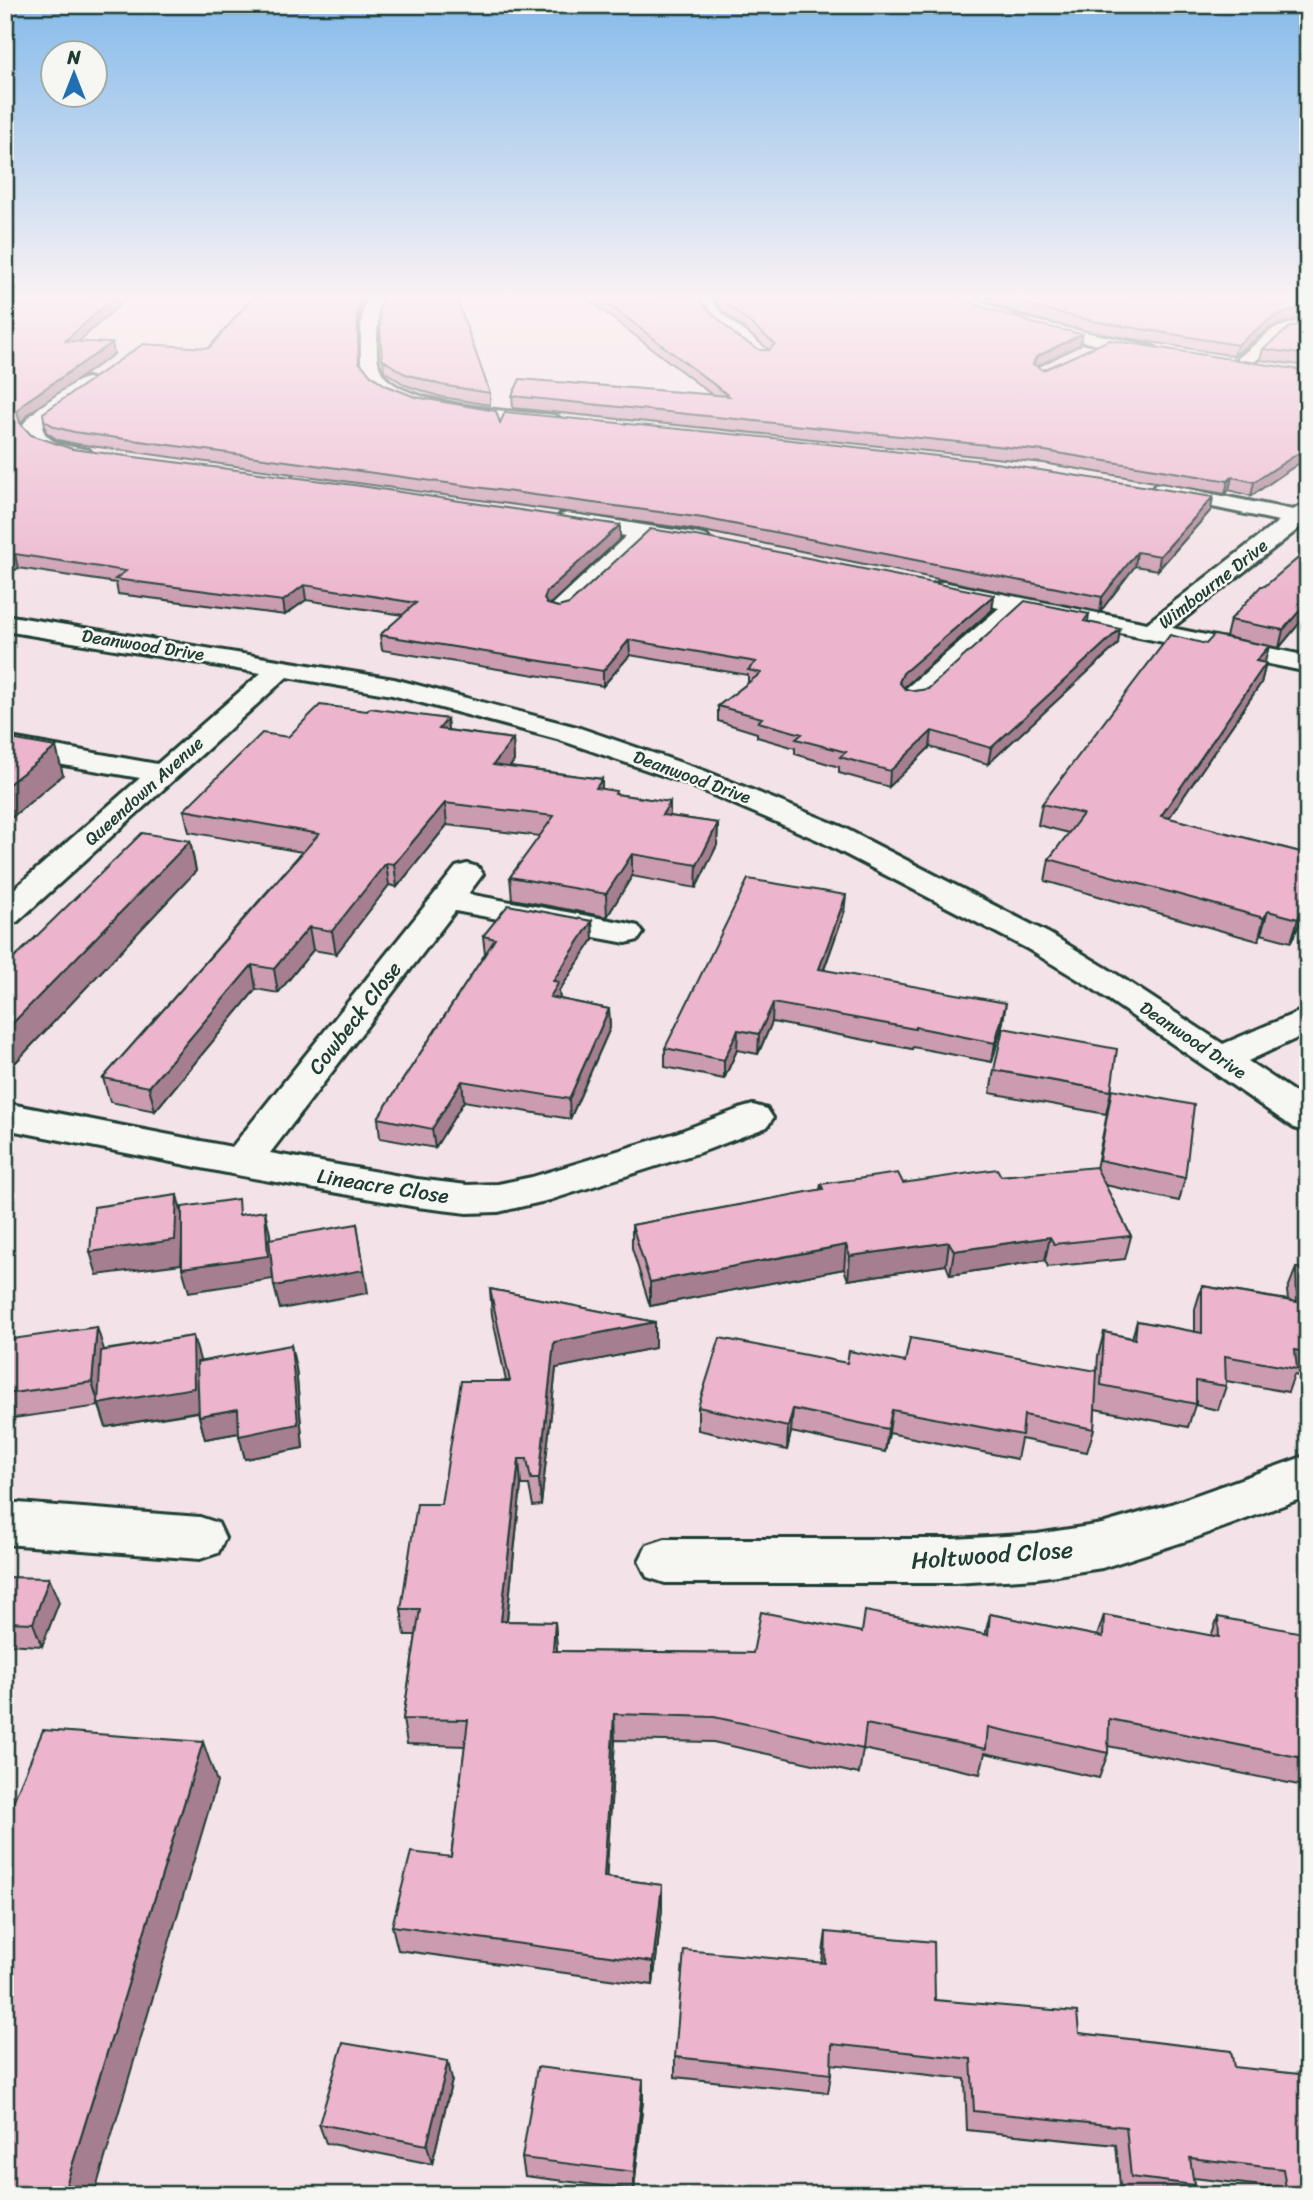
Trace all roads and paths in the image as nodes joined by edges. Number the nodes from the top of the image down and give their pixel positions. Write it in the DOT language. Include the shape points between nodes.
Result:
graph roads {
  1 [pos="64,400"];
  2 [pos="413,400"];
  3 [pos="573,423"];
  4 [pos="106,458"];
  5 [pos="1142,486"];
  6 [pos="1303,513"];
  7 [pos="545,517"];
  8 [pos="644,532"];
  9 [pos="716,544"];
  10 [pos="923,585"];
  11 [pos="1018,604"];
  12 [pos="559,612"];
  13 [pos="5,624"];
  14 [pos="1152,632"];
  15 [pos="1308,664"];
  16 [pos="283,667"];
  17 [pos="914,696"];
  18 [pos="5,746"];
  19 [pos="165,774"];
  20 [pos="5,915"];
  21 [pos="626,933"];
  22 [pos="1308,1019"];
  23 [pos="1221,1059"];
  24 [pos="5,1116"];
  25 [pos="753,1118"];
  26 [pos="1308,1119"];
  27 [pos="242,1162"];
  28 [pos="1308,1475"];
  29 [pos="5,1523"];
  30 [pos="200,1538"];
  31 [pos="665,1561"];
  1 -- 4 [label="street" via="32,426 34,437 50,446"];
  2 -- 3 [label="street"];
  5 -- 6 [label="street"];
  6 -- 14 [label="street, Wimbourne Drive"];
  7 -- 8 [label="street"];
  8 -- 9 [label="street"];
  8 -- 12 [label="street"];
  10 -- 11 [label="street"];
  11 -- 14 [label="street"];
  11 -- 17 [label="street"];
  13 -- 16 [label="street, Deanwood Drive"];
  14 -- 15 [label="street"];
  16 -- 19 [label="street, Queendown Avenue"];
  16 -- 23 [label="street, Deanwood Drive" via="428,695 526,721 695,776 763,804 897,866 1038,941"];
  18 -- 19 [label="street"];
  19 -- 20 [label="street, Queendown Avenue"];
  21 -- 27 [label="street, Cowbeck Close" via="457,887"];
  22 -- 23 [label="street"];
  23 -- 26 [label="street, Deanwood Drive"];
  24 -- 27 [label="street, Lineacre Close"];
  25 -- 27 [label="street, Lineacre Close" via="614,1167 498,1198 417,1193"];
  28 -- 31 [label="street, Holtwood Close" via="1102,1546 1037,1556 954,1561"];
  29 -- 30 [label="street"];
}
